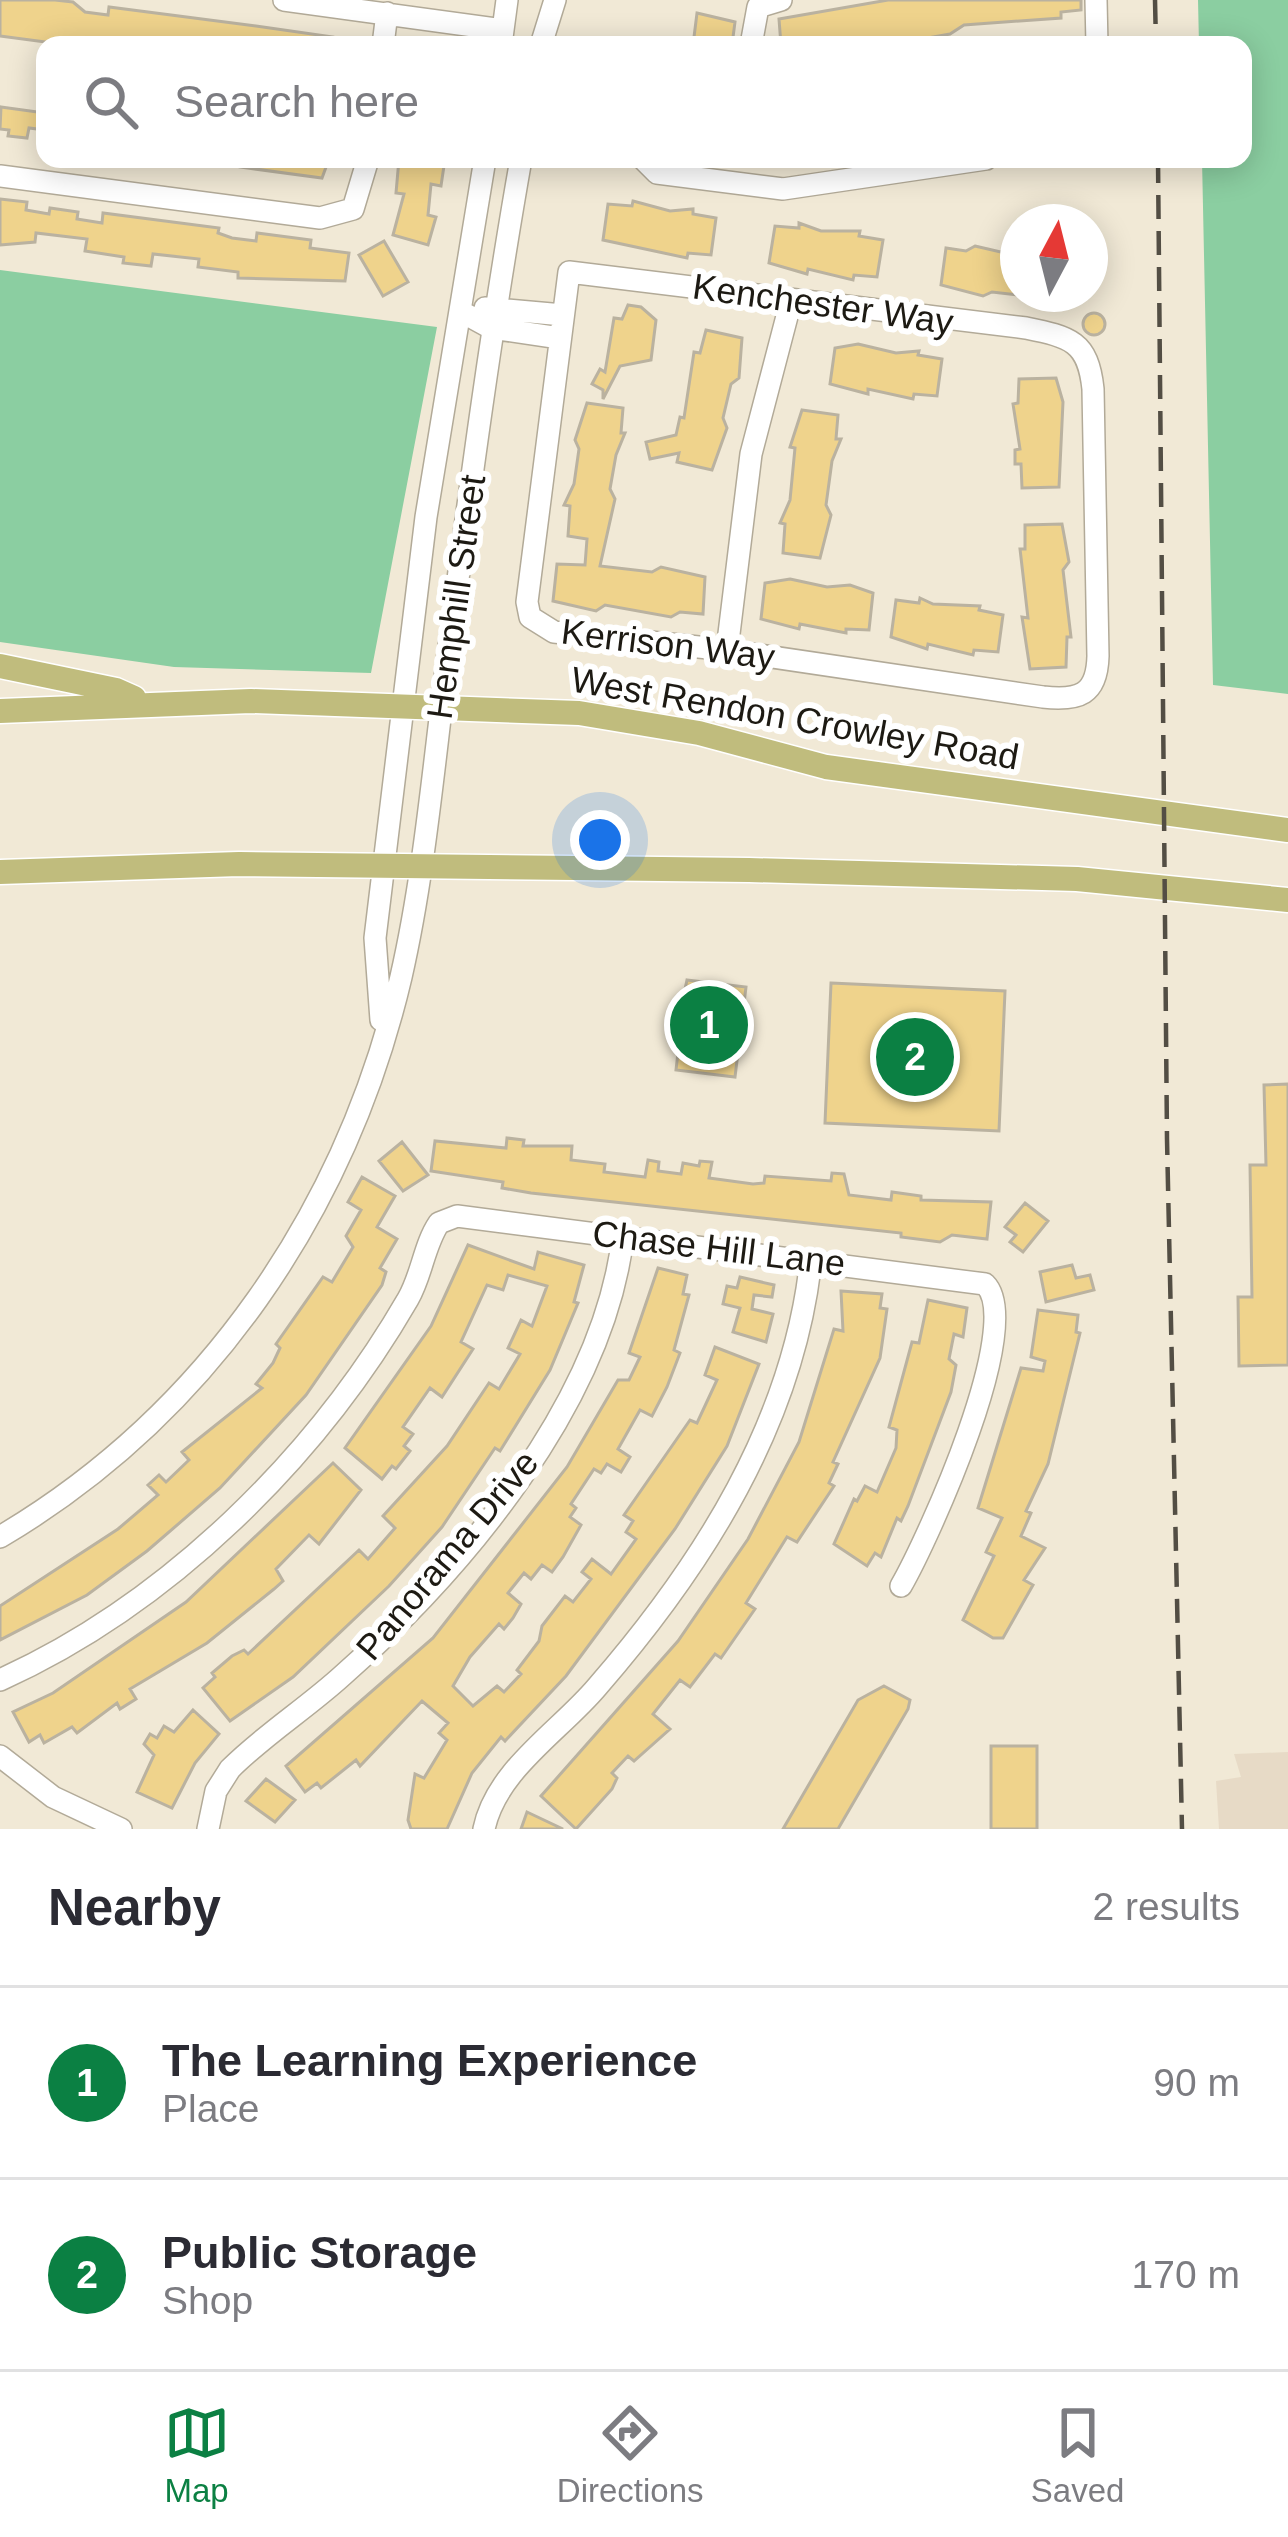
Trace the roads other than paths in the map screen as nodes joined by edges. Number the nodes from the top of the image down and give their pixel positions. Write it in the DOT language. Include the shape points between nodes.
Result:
graph roads {
  1 [pos="284,0"];
  2 [pos="507,0"];
  3 [pos="555,0"];
  4 [pos="782,0"];
  5 [pos="1096,0"];
  6 [pos="387,14"];
  7 [pos="384,36"];
  8 [pos="497,36"];
  9 [pos="502,36"];
  10 [pos="544,36"];
  11 [pos="753,36"];
  12 [pos="1093,36"];
  13 [pos="365,168"];
  14 [pos="484,168"];
  15 [pos="519,168"];
  16 [pos="652,168"];
  17 [pos="925,168"];
  18 [pos="0,176"];
  19 [pos="569,272"];
  20 [pos="791,301"];
  21 [pos="460,311"];
  22 [pos="493,317"];
  23 [pos="561,327"];
  24 [pos="727,650"];
  25 [pos="0,666"];
  26 [pos="1088,694"];
  27 [pos="142,702"];
  28 [pos="403,703"];
  29 [pos="442,705"];
  30 [pos="0,711"];
  31 [pos="1288,830"];
  32 [pos="384,866"];
  33 [pos="418,868"];
  34 [pos="0,872"];
  35 [pos="1288,900"];
  36 [pos="382,1033"];
  37 [pos="623,1236"];
  38 [pos="811,1259"];
  39 [pos="0,1538"];
  40 [pos="901,1586"];
  41 [pos="0,1680"];
  42 [pos="0,1756"];
  43 [pos="122,1829"];
  44 [pos="208,1829"];
  45 [pos="484,1829"];
  1 -- 6 [label="street"];
  2 -- 9 [label="street"];
  3 -- 10 [label="street"];
  4 -- 11 [label="street" via="758,7"];
  5 -- 12 [label="street"];
  6 -- 7 [label="street"];
  6 -- 8 [label="street"];
  13 -- 18 [label="street" via="352,209 320,218"];
  14 -- 21 [label="street, Hemphill Street"];
  15 -- 22 [label="street, Hemphill Street"];
  16 -- 17 [label="street" via="784,189"];
  19 -- 20 [label="street, Kenchester Way"];
  19 -- 23 [label="street, Kerrison Way"];
  20 -- 24 [label="street" via="752,454"];
  20 -- 26 [label="street, Kenchester Way" via="1057,334 1090,361 1098,679"];
  21 -- 22 [label="street"];
  21 -- 28 [label="street, Hemphill Street"];
  22 -- 23 [label="street"];
  22 -- 29 [label="street, Hemphill Street"];
  23 -- 24 [label="street, Kerrison Way" via="530,617 554,632"];
  24 -- 26 [label="street, Kerrison Way" via="1056,698"];
  25 -- 27 [label="main road"];
  27 -- 28 [label="main road, West Rendon Crowley Road"];
  27 -- 30 [label="main road, West Rendon Crowley Road"];
  28 -- 29 [label="main road, West Rendon Crowley Road"];
  28 -- 32 [label="street, Hemphill Street"];
  29 -- 31 [label="main road, West Rendon Crowley Road" via="579,713 699,733 826,767"];
  29 -- 33 [label="street, Hemphill Street"];
  32 -- 33 [label="main road"];
  32 -- 34 [label="main road"];
  32 -- 36 [label="street, Hemphill Street" via="375,938"];
  33 -- 35 [label="main road" via="1077,879"];
  33 -- 36 [label="street, Hemphill Street" via="400,979"];
  36 -- 39 [label="street, Hemphill Street" via="343,1159 256,1304 133,1440"];
  37 -- 38 [label="street, Chase Hill Lane"];
  37 -- 41 [label="street, Chase Hill Lane" via="443,1220 400,1310 332,1410 267,1486 135,1601"];
  37 -- 44 [label="street, Panorama Drive" via="599,1338 547,1437 398,1622 230,1768"];
  38 -- 40 [label="street, Chase Hill Lane" via="976,1280 992,1290 997,1308 957,1469"];
  38 -- 45 [label="street" via="790,1374 745,1475 621,1659 498,1793"];
  42 -- 43 [label="street" via="52,1797"];
}
